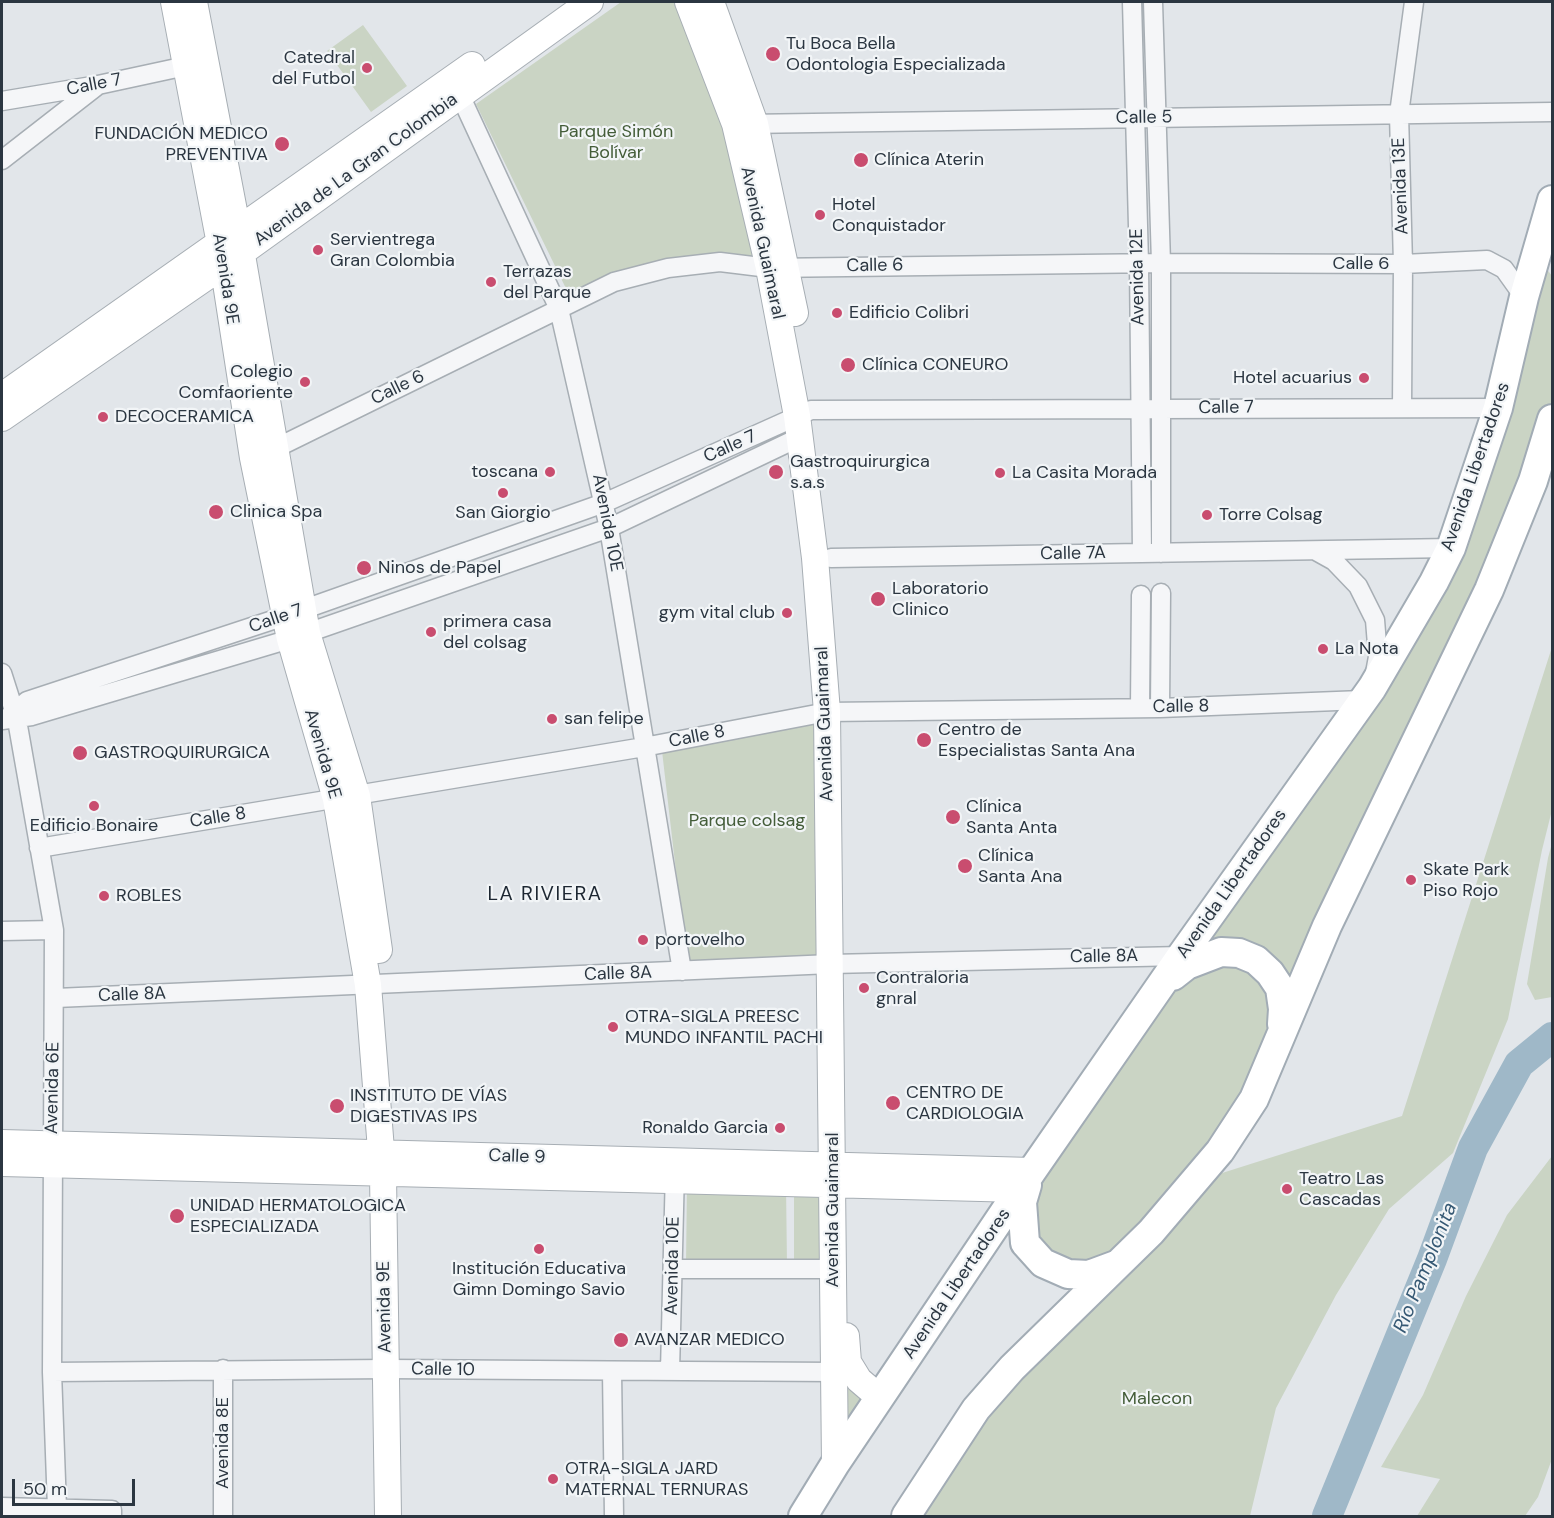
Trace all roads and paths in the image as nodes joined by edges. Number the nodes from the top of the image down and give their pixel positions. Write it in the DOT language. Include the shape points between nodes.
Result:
graph roads {
  1 [pos="174,2"];
  2 [pos="194,2"];
  3 [pos="563,2"];
  4 [pos="590,2"];
  5 [pos="688,2"];
  6 [pos="711,2"];
  7 [pos="1131,2"];
  8 [pos="1153,2"];
  9 [pos="1414,2"];
  10 [pos="186,66"];
  11 [pos="98,85"];
  12 [pos="460,95"];
  13 [pos="2,101"];
  14 [pos="1552,112"];
  15 [pos="1399,114"];
  16 [pos="1134,118"];
  17 [pos="1158,118"];
  18 [pos="745,124"];
  19 [pos="2,160"];
  20 [pos="1552,200"];
  21 [pos="1541,242"];
  22 [pos="230,248"];
  23 [pos="1139,263"];
  24 [pos="1161,263"];
  25 [pos="1403,264"];
  26 [pos="778,268"];
  27 [pos="1552,272"];
  28 [pos="1524,297"];
  29 [pos="559,309"];
  30 [pos="2,396"];
  31 [pos="1402,407"];
  32 [pos="1498,408"];
  33 [pos="1139,409"];
  34 [pos="1160,409"];
  35 [pos="2,418"];
  36 [pos="1552,419"];
  37 [pos="803,421"];
  38 [pos="264,454"];
  39 [pos="604,503"];
  40 [pos="609,528"];
  41 [pos="1451,548"];
  42 [pos="1314,550"];
  43 [pos="1142,553"];
  44 [pos="1161,553"];
  45 [pos="831,558"];
  46 [pos="1161,593"];
  47 [pos="1141,595"];
  48 [pos="296,625"];
  49 [pos="2,673"];
  50 [pos="1367,694"];
  51 [pos="1140,707"];
  52 [pos="1160,708"];
  53 [pos="833,712"];
  54 [pos="10,717"];
  55 [pos="644,747"];
  56 [pos="346,797"];
  57 [pos="39,848"];
  58 [pos="54,930"];
  59 [pos="2,932"];
  60 [pos="1181,956"];
  61 [pos="838,964"];
  62 [pos="682,971"];
  63 [pos="376,984"];
  64 [pos="1161,984"];
  65 [pos="56,998"];
  66 [pos="1280,1035"];
  67 [pos="2,1143"];
  68 [pos="52,1155"];
  69 [pos="2,1163"];
  70 [pos="389,1165"];
  71 [pos="675,1171"];
  72 [pos="839,1175"];
  73 [pos="1027,1179"];
  74 [pos="1126,1258"];
  75 [pos="673,1269"];
  76 [pos="833,1269"];
  77 [pos="223,1369"];
  78 [pos="395,1369"];
  79 [pos="612,1371"];
  80 [pos="670,1371"];
  81 [pos="52,1372"];
  82 [pos="834,1372"];
  83 [pos="880,1398"];
  84 [pos="835,1464"];
  85 [pos="2,1507"];
  86 [pos="57,1508"];
  87 [pos="112,1513"];
  88 [pos="223,1516"];
  89 [pos="388,1516"];
  90 [pos="406,1516"];
  91 [pos="614,1516"];
  92 [pos="803,1516"];
  93 [pos="906,1516"];
  1 -- 10 [label="street, Avenida 9E"];
  2 -- 22 [label="street, Avenida 9E"];
  3 -- 22 [label="street, Avenida de La Gran Colombia"];
  4 -- 12 [label="street, Avenida de La Gran Colombia"];
  5 -- 18 [label="street, Avenida Guaimaral"];
  6 -- 18 [label="street, Avenida Guaimaral"];
  7 -- 16 [label="street, Avenida 12E"];
  8 -- 17 [label="street, Avenida 12E"];
  9 -- 15 [label="street, Avenida 13E"];
  10 -- 11 [label="street, Calle 7"];
  10 -- 22 [label="street, Avenida 9E"];
  11 -- 13 [label="street, Calle 7"];
  11 -- 19 [label="street"];
  12 -- 22 [label="street, Avenida de La Gran Colombia"];
  12 -- 29 [label="street, Avenida 10E"];
  14 -- 15 [label="street, Calle 5"];
  15 -- 17 [label="street, Calle 5"];
  15 -- 25 [label="street, Avenida 13E"];
  16 -- 17 [label="street, Calle 5"];
  16 -- 18 [label="street, Calle 5"];
  16 -- 23 [label="street, Avenida 12E"];
  17 -- 24 [label="street, Avenida 12E"];
  18 -- 26 [label="street, Avenida Guaimaral"];
  20 -- 21 [label="main road, Avenida Libertadores"];
  21 -- 27 [label="main road" via="1542,258"];
  21 -- 28 [label="main road, Avenida Libertadores"];
  22 -- 30 [label="street, Avenida de La Gran Colombia"];
  22 -- 35 [label="street, Avenida de La Gran Colombia"];
  22 -- 38 [label="street, Avenida 9E"];
  23 -- 24 [label="street, Calle 6"];
  23 -- 26 [label="street, Calle 6"];
  23 -- 33 [label="street, Avenida 12E"];
  24 -- 25 [label="street, Calle 6"];
  24 -- 34 [label="street, Avenida 12E"];
  25 -- 28 [label="street, Calle 6" via="1487,260 1504,269"];
  25 -- 31 [label="street, Avenida 13E"];
  26 -- 29 [label="street, Calle 6" via="720,262 668,268 614,282"];
  26 -- 37 [label="street, Avenida Guaimaral"];
  28 -- 32 [label="main road, Avenida Libertadores"];
  29 -- 38 [label="street, Calle 6"];
  29 -- 39 [label="street, Avenida 10E"];
  31 -- 32 [label="street, Calle 7"];
  31 -- 34 [label="street, Calle 7"];
  32 -- 41 [label="main road, Avenida Libertadores"];
  33 -- 34 [label="street, Calle 7"];
  33 -- 37 [label="street, Calle 7"];
  33 -- 43 [label="street, Avenida 12E"];
  34 -- 44 [label="street, Avenida 12E"];
  36 -- 66 [label="main road" via="1533,481 1489,590 1327,926"];
  37 -- 39 [label="street, Calle 7"];
  37 -- 40 [label="street, Calle 7"];
  37 -- 45 [label="street, Avenida Guaimaral"];
  37 -- 53 [label="street, Avenida Guaimaral" via="814,558"];
  38 -- 48 [label="street, Avenida 9E"];
  39 -- 40 [label="street, Avenida 10E"];
  39 -- 48 [label="street, Calle 7"];
  40 -- 48 [label="street, Calle 7"];
  40 -- 55 [label="street, Avenida 10E"];
  41 -- 42 [label="street, Calle 7A"];
  41 -- 50 [label="main road, Avenida Libertadores"];
  42 -- 44 [label="street, Calle 7A"];
  42 -- 50 [label="street" via="1334,561 1358,586 1375,620 1378,657"];
  43 -- 44 [label="street, Calle 7A"];
  43 -- 45 [label="street, Calle 7A"];
  45 -- 53 [label="street, Avenida Guaimaral"];
  46 -- 52 [label="street"];
  47 -- 51 [label="street"];
  48 -- 54 [label="street, Calle 7" via="27,701"];
  48 -- 56 [label="street, Avenida 9E"];
  49 -- 54 [label="street, Avenida 6E"];
  50 -- 52 [label="street, Calle 8"];
  50 -- 60 [label="main road, Avenida Libertadores"];
  51 -- 52 [label="street, Calle 8"];
  51 -- 53 [label="street, Calle 8"];
  53 -- 55 [label="street, Calle 8"];
  53 -- 61 [label="street, Avenida Guaimaral"];
  54 -- 57 [label="street, Avenida 6E"];
  55 -- 56 [label="street, Calle 8"];
  55 -- 62 [label="street, Avenida 10E"];
  56 -- 57 [label="street, Calle 8"];
  56 -- 63 [label="street, Avenida 9E"];
  57 -- 58 [label="street, Avenida 6E"];
  58 -- 59 [label="street"];
  58 -- 65 [label="street, Avenida 6E"];
  60 -- 61 [label="street, Calle 8A"];
  60 -- 64 [label="main road, Avenida Libertadores"];
  61 -- 62 [label="street, Calle 8A"];
  61 -- 72 [label="street, Avenida Guaimaral"];
  62 -- 63 [label="street, Calle 8A"];
  63 -- 65 [label="street, Calle 8A"];
  63 -- 70 [label="street, Avenida 9E"];
  64 -- 66 [label="main road" via="1187,965 1221,952 1239,953 1256,960 1280,988"];
  64 -- 73 [label="main road, Avenida Libertadores"];
  65 -- 68 [label="street, Avenida 6E"];
  66 -- 74 [label="main road" via="1254,1099 1220,1151"];
  67 -- 68 [label="street, Calle 9"];
  68 -- 69 [label="street, Calle 9"];
  68 -- 70 [label="street, Calle 9"];
  68 -- 81 [label="street, Avenida 6E"];
  70 -- 71 [label="street, Calle 9"];
  70 -- 78 [label="street, Avenida 9E"];
  71 -- 72 [label="street, Calle 9"];
  71 -- 75 [label="street, Avenida 10E"];
  72 -- 73 [label="street, Calle 9"];
  72 -- 76 [label="street, Avenida Guaimaral"];
  72 -- 83 [label="street, Avenida Guaimaral" via="848,1362 859,1380"];
  73 -- 74 [label="main road" via="1021,1222 1025,1243 1043,1263 1068,1274 1089,1275 1109,1270"];
  73 -- 83 [label="main road, Avenida Libertadores"];
  74 -- 93 [label="main road" via="1012,1368 976,1409"];
  75 -- 76 [label="street"];
  75 -- 80 [label="street, Avenida 10E"];
  76 -- 82 [label="street, Avenida Guaimaral"];
  77 -- 78 [label="street, Calle 10"];
  77 -- 81 [label="street, Calle 10"];
  77 -- 88 [label="street, Avenida 8E"];
  78 -- 79 [label="street, Calle 10"];
  78 -- 89 [label="street, Avenida 9E"];
  78 -- 90 [label="street, Avenida 9E"];
  79 -- 80 [label="street, Calle 10"];
  79 -- 91 [label="street"];
  80 -- 82 [label="street, Calle 10"];
  81 -- 86 [label="street, Avenida 6E"];
  82 -- 84 [label="street, Avenida Guaimaral"];
  83 -- 84 [label="main road, Avenida Libertadores"];
  84 -- 92 [label="main road, Avenida Libertadores"];
  85 -- 86 [label="street"];
  86 -- 87 [label="street"];
}
